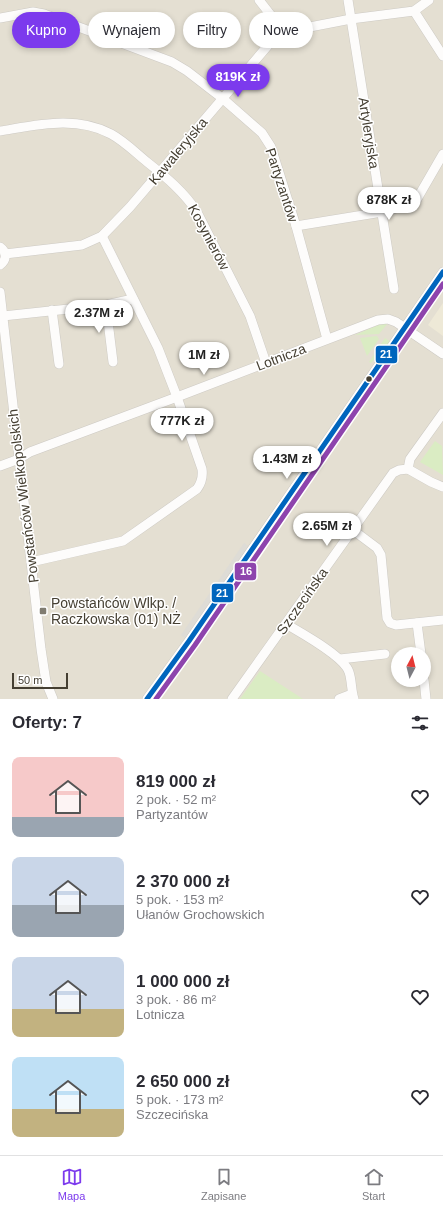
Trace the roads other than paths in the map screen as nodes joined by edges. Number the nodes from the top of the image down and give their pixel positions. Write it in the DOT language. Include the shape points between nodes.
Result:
graph roads {
  1 [pos="259,0"];
  2 [pos="348,0"];
  3 [pos="429,0"];
  4 [pos="414,10"];
  5 [pos="268,12"];
  6 [pos="0,18"];
  7 [pos="351,19"];
  8 [pos="313,26"];
  9 [pos="266,48"];
  10 [pos="443,56"];
  11 [pos="222,98"];
  12 [pos="0,131"];
  13 [pos="443,154"];
  14 [pos="160,172"];
  15 [pos="382,212"];
  16 [pos="296,226"];
  17 [pos="102,236"];
  18 [pos="3,251"];
  19 [pos="0,265"];
  20 [pos="443,272"];
  21 [pos="394,289"];
  22 [pos="0,292"];
  23 [pos="133,299"];
  24 [pos="106,305"];
  25 [pos="52,310"];
  26 [pos="3,316"];
  27 [pos="405,328"];
  28 [pos="327,339"];
  29 [pos="443,354"];
  30 [pos="113,362"];
  31 [pos="266,363"];
  32 [pos="59,364"];
  33 [pos="5,377"];
  34 [pos="177,397"];
  35 [pos="443,413"];
  36 [pos="19,459"];
  37 [pos="0,466"];
  38 [pos="408,468"];
  39 [pos="443,487"];
  40 [pos="443,492"];
  41 [pos="352,530"];
  42 [pos="31,562"];
  43 [pos="443,620"];
  44 [pos="417,623"];
  45 [pos="286,624"];
  46 [pos="420,647"];
  47 [pos="385,654"];
  48 [pos="340,659"];
  49 [pos="425,687"];
  50 [pos="353,697"];
  51 [pos="53,699"];
  52 [pos="147,699"];
  53 [pos="232,699"];
  54 [pos="339,699"];
  55 [pos="426,699"];
  1 -- 5 [label="street"];
  2 -- 7 [label="street, Artyleryjska"];
  3 -- 4 [label="street, Kawaleryjska"];
  4 -- 7 [label="street, Kawaleryjska"];
  4 -- 10 [label="street"];
  6 -- 11 [label="street, Partyzantów" via="33,12 44,14 172,62"];
  7 -- 8 [label="street, Kawaleryjska"];
  7 -- 15 [label="street, Artyleryjska"];
  9 -- 11 [label="street, Kawaleryjska"];
  11 -- 14 [label="street, Kawaleryjska"];
  11 -- 16 [label="street, Partyzantów" via="262,133 271,147"];
  12 -- 14 [label="street, Kosynierów" via="62,122 99,128"];
  13 -- 15 [label="street" via="417,200 412,204"];
  14 -- 17 [label="street, Kawaleryjska"];
  14 -- 31 [label="street, Kosynierów" via="188,198 197,212 250,316"];
  15 -- 16 [label="street"];
  15 -- 21 [label="street, Artyleryjska"];
  16 -- 28 [label="street, Partyzantów"];
  17 -- 18 [label="street, Kawaleryjska" via="82,245"];
  17 -- 23 [label="street"];
  18 -- 19 [label="street" via="4,261"];
  20 -- 27 [label="street"];
  22 -- 26 [label="street, Powstańców Wielkopolskich"];
  23 -- 24 [label="street"];
  23 -- 34 [label="street" via="158,348"];
  24 -- 25 [label="street"];
  24 -- 30 [label="street"];
  25 -- 26 [label="street"];
  25 -- 32 [label="street"];
  26 -- 33 [label="street, Powstańców Wielkopolskich"];
  27 -- 28 [label="street, Lotnicza" via="396,322 383,319"];
  27 -- 29 [label="street, Lotnicza"];
  27 -- 52 [label="street" via="194,635"];
  28 -- 31 [label="street, Lotnicza"];
  31 -- 34 [label="street, Lotnicza"];
  33 -- 36 [label="street, Powstańców Wielkopolskich"];
  34 -- 36 [label="street, Lotnicza" via="30,452"];
  34 -- 42 [label="street" via="202,469 203,475 198,488 123,541"];
  35 -- 38 [label="street" via="410,459"];
  36 -- 37 [label="street, Lotnicza"];
  36 -- 42 [label="street, Powstańców Wielkopolskich"];
  38 -- 39 [label="street"];
  38 -- 41 [label="street, Szczecińska" via="393,473"];
  39 -- 40 [label="street"];
  41 -- 44 [label="street" via="377,548 380,555 387,618 390,623"];
  41 -- 45 [label="street, Szczecińska"];
  42 -- 51 [label="street, Powstańców Wielkopolskich" via="44,671"];
  43 -- 44 [label="street"];
  44 -- 46 [label="street"];
  45 -- 48 [label="street"];
  45 -- 53 [label="street, Szczecińska"];
  47 -- 48 [label="street"];
  48 -- 50 [label="street" via="349,671"];
  49 -- 55 [label="street"];
  50 -- 54 [label="street"];
}
